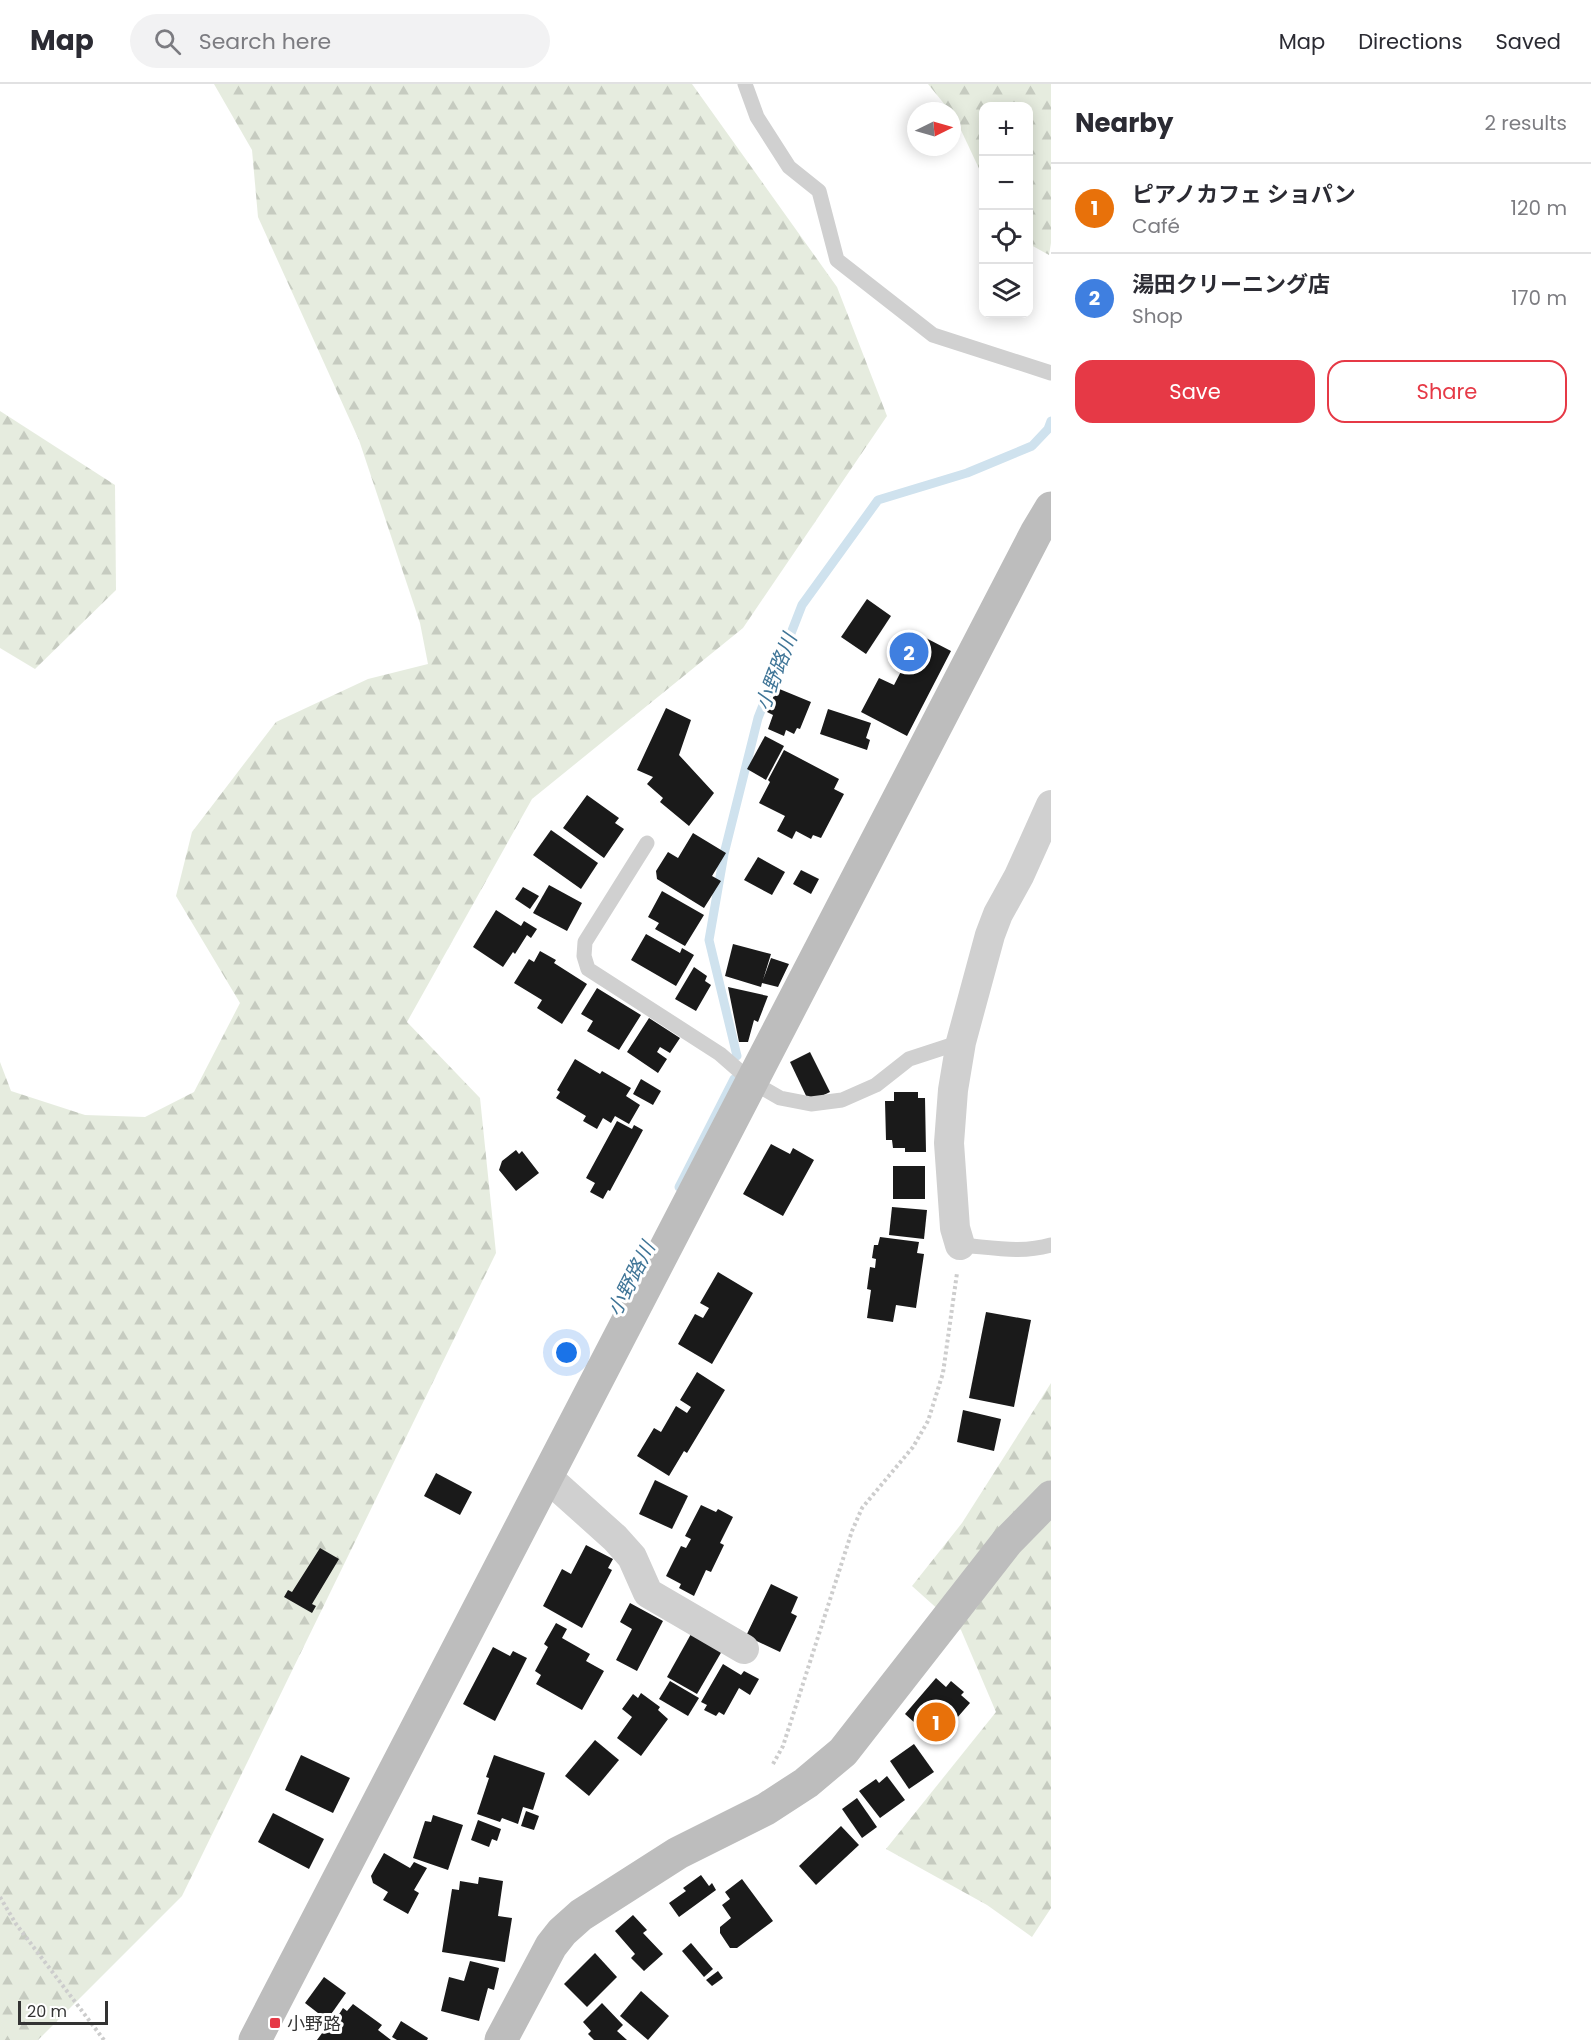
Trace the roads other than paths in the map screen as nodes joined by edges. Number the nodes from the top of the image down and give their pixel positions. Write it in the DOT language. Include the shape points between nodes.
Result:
graph roads {
  1 [pos="745,84"];
  2 [pos="1051,373"];
  3 [pos="1051,508"];
  4 [pos="1051,805"];
  5 [pos="647,843"];
  6 [pos="961,1042"];
  7 [pos="752,1082"];
  8 [pos="960,1245"];
  9 [pos="1051,1245"];
  10 [pos="547,1477"];
  11 [pos="1051,1497"];
  12 [pos="744,1649"];
  13 [pos="255,2040"];
  14 [pos="501,2040"];
  1 -- 2 [label="lane" via="758,117 789,167 819,191 837,260 933,335"];
  3 -- 7 [label="street"];
  4 -- 6 [label="street" via="990,935"];
  5 -- 7 [label="lane" via="585,942 588,969 720,1054"];
  6 -- 7 [label="lane" via="909,1059 876,1085 842,1100 810,1104 780,1098"];
  6 -- 8 [label="street" via="949,1143 955,1228"];
  7 -- 10 [label="street"];
  8 -- 9 [label="lane" via="1017,1250"];
  10 -- 12 [label="street" via="632,1557 648,1593"];
  10 -- 13 [label="street"];
  11 -- 14 [label="street" via="1007,1542 843,1752 766,1809 678,1853 581,1915 551,1946"];
}
